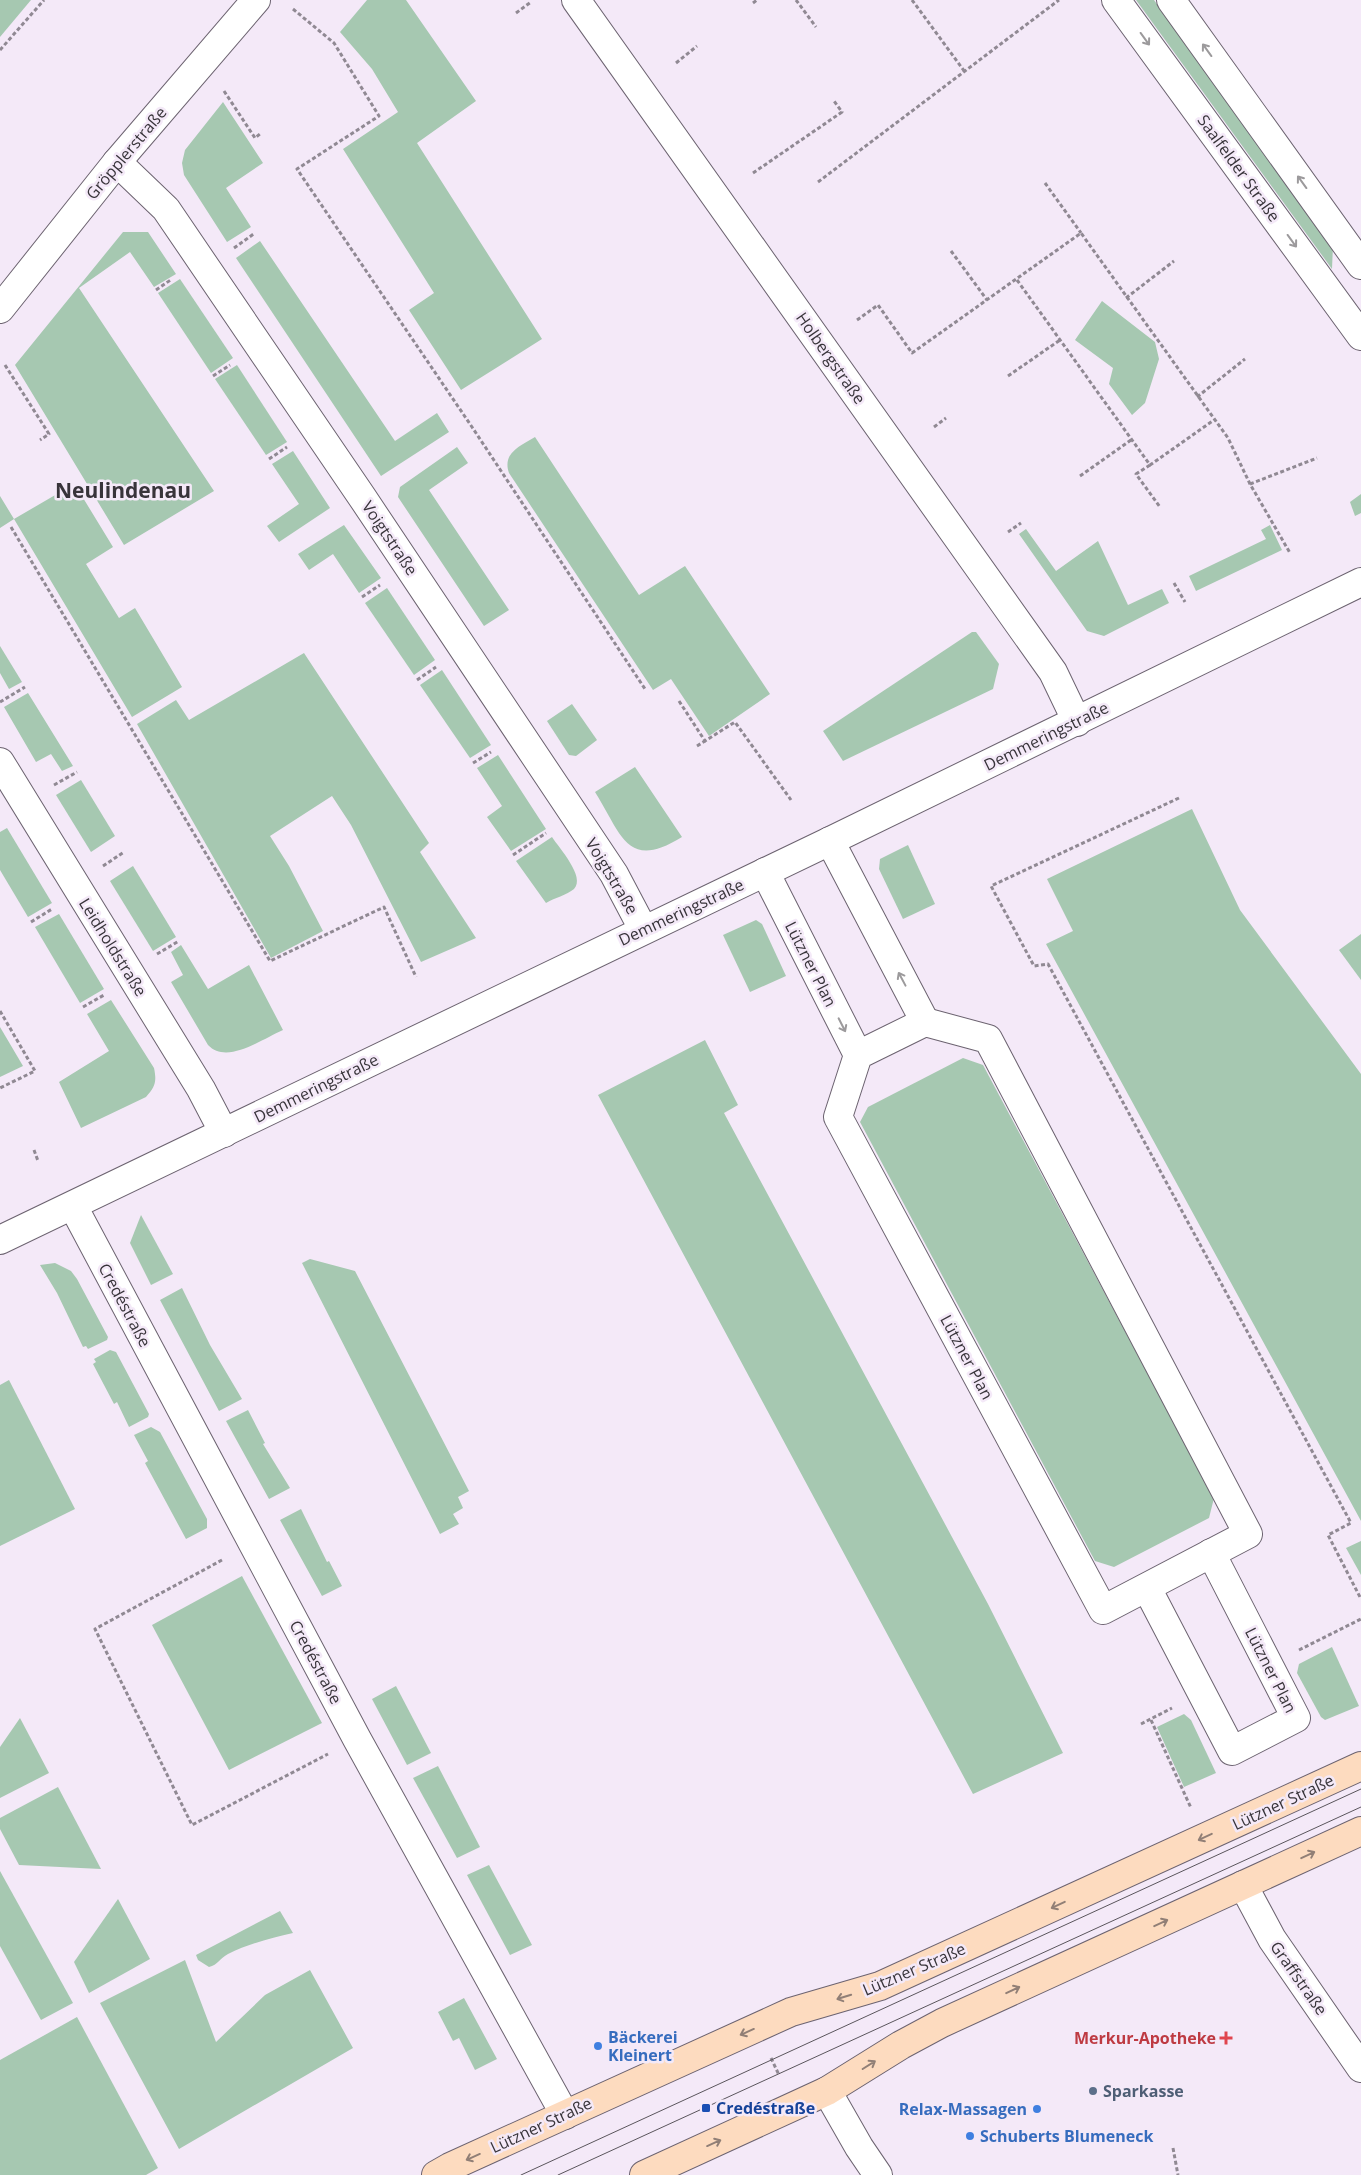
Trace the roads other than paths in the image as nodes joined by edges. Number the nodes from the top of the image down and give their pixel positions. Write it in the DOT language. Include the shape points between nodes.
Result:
graph roads {
  1 [pos="256,0"];
  2 [pos="576,0"];
  3 [pos="1116,0"];
  4 [pos="1171,0"];
  5 [pos="117,162"];
  6 [pos="1361,265"];
  7 [pos="0,308"];
  8 [pos="1361,336"];
  9 [pos="1361,582"];
  10 [pos="1077,722"];
  11 [pos="0,762"];
  12 [pos="830,841"];
  13 [pos="765,872"];
  14 [pos="643,929"];
  15 [pos="925,1022"];
  16 [pos="858,1055"];
  17 [pos="224,1132"];
  18 [pos="73,1206"];
  19 [pos="0,1240"];
  20 [pos="1211,1554"];
  21 [pos="1147,1588"];
  22 [pos="1361,1766"];
  23 [pos="1361,1831"];
  24 [pos="1243,1885"];
  25 [pos="1361,2068"];
  26 [pos="828,2091"];
  27 [pos="565,2115"];
  28 [pos="436,2175"];
  29 [pos="644,2175"];
  30 [pos="878,2175"];
  1 -- 5 [label="street, Gröpplerstraße"];
  2 -- 10 [label="street, Holbergstraße" via="1053,672"];
  3 -- 8 [label="street, Saalfelder Straße, one-way"];
  6 -- 4 [label="street, one-way"];
  5 -- 7 [label="street, Gröpplerstraße"];
  5 -- 14 [label="street, Voigtstraße" via="166,209 608,865"];
  9 -- 10 [label="street, Demmeringstraße"];
  10 -- 12 [label="street, Demmeringstraße"];
  11 -- 17 [label="street, Leidholdstraße"];
  12 -- 13 [label="street, Demmeringstraße"];
  15 -- 12 [label="street, one-way"];
  13 -- 14 [label="street, Demmeringstraße"];
  13 -- 16 [label="street, Lützner Plan, one-way"];
  14 -- 17 [label="street, Demmeringstraße"];
  15 -- 16 [label="street"];
  15 -- 20 [label="street, Lützner Plan" via="988,1039 1248,1534"];
  16 -- 21 [label="street, Lützner Plan" via="838,1117 1103,1610"];
  17 -- 18 [label="street, Demmeringstraße"];
  18 -- 19 [label="street, Demmeringstraße"];
  18 -- 27 [label="street, Credéstraße" via="357,1739"];
  20 -- 21 [label="street, Lützner Plan"];
  20 -- 21 [label="street, Lützner Plan" via="1296,1718 1232,1751"];
  22 -- 27 [label="main road, Lützner Straße, one-way" via="880,1986 791,2012"];
  24 -- 23 [label="main road, one-way"];
  24 -- 25 [label="street, Graffstraße" via="1272,1939"];
  26 -- 24 [label="main road, one-way" via="942,2023"];
  29 -- 26 [label="main road, one-way"];
  26 -- 30 [label="street"];
  27 -- 28 [label="main road, Lützner Straße, one-way"];
}
